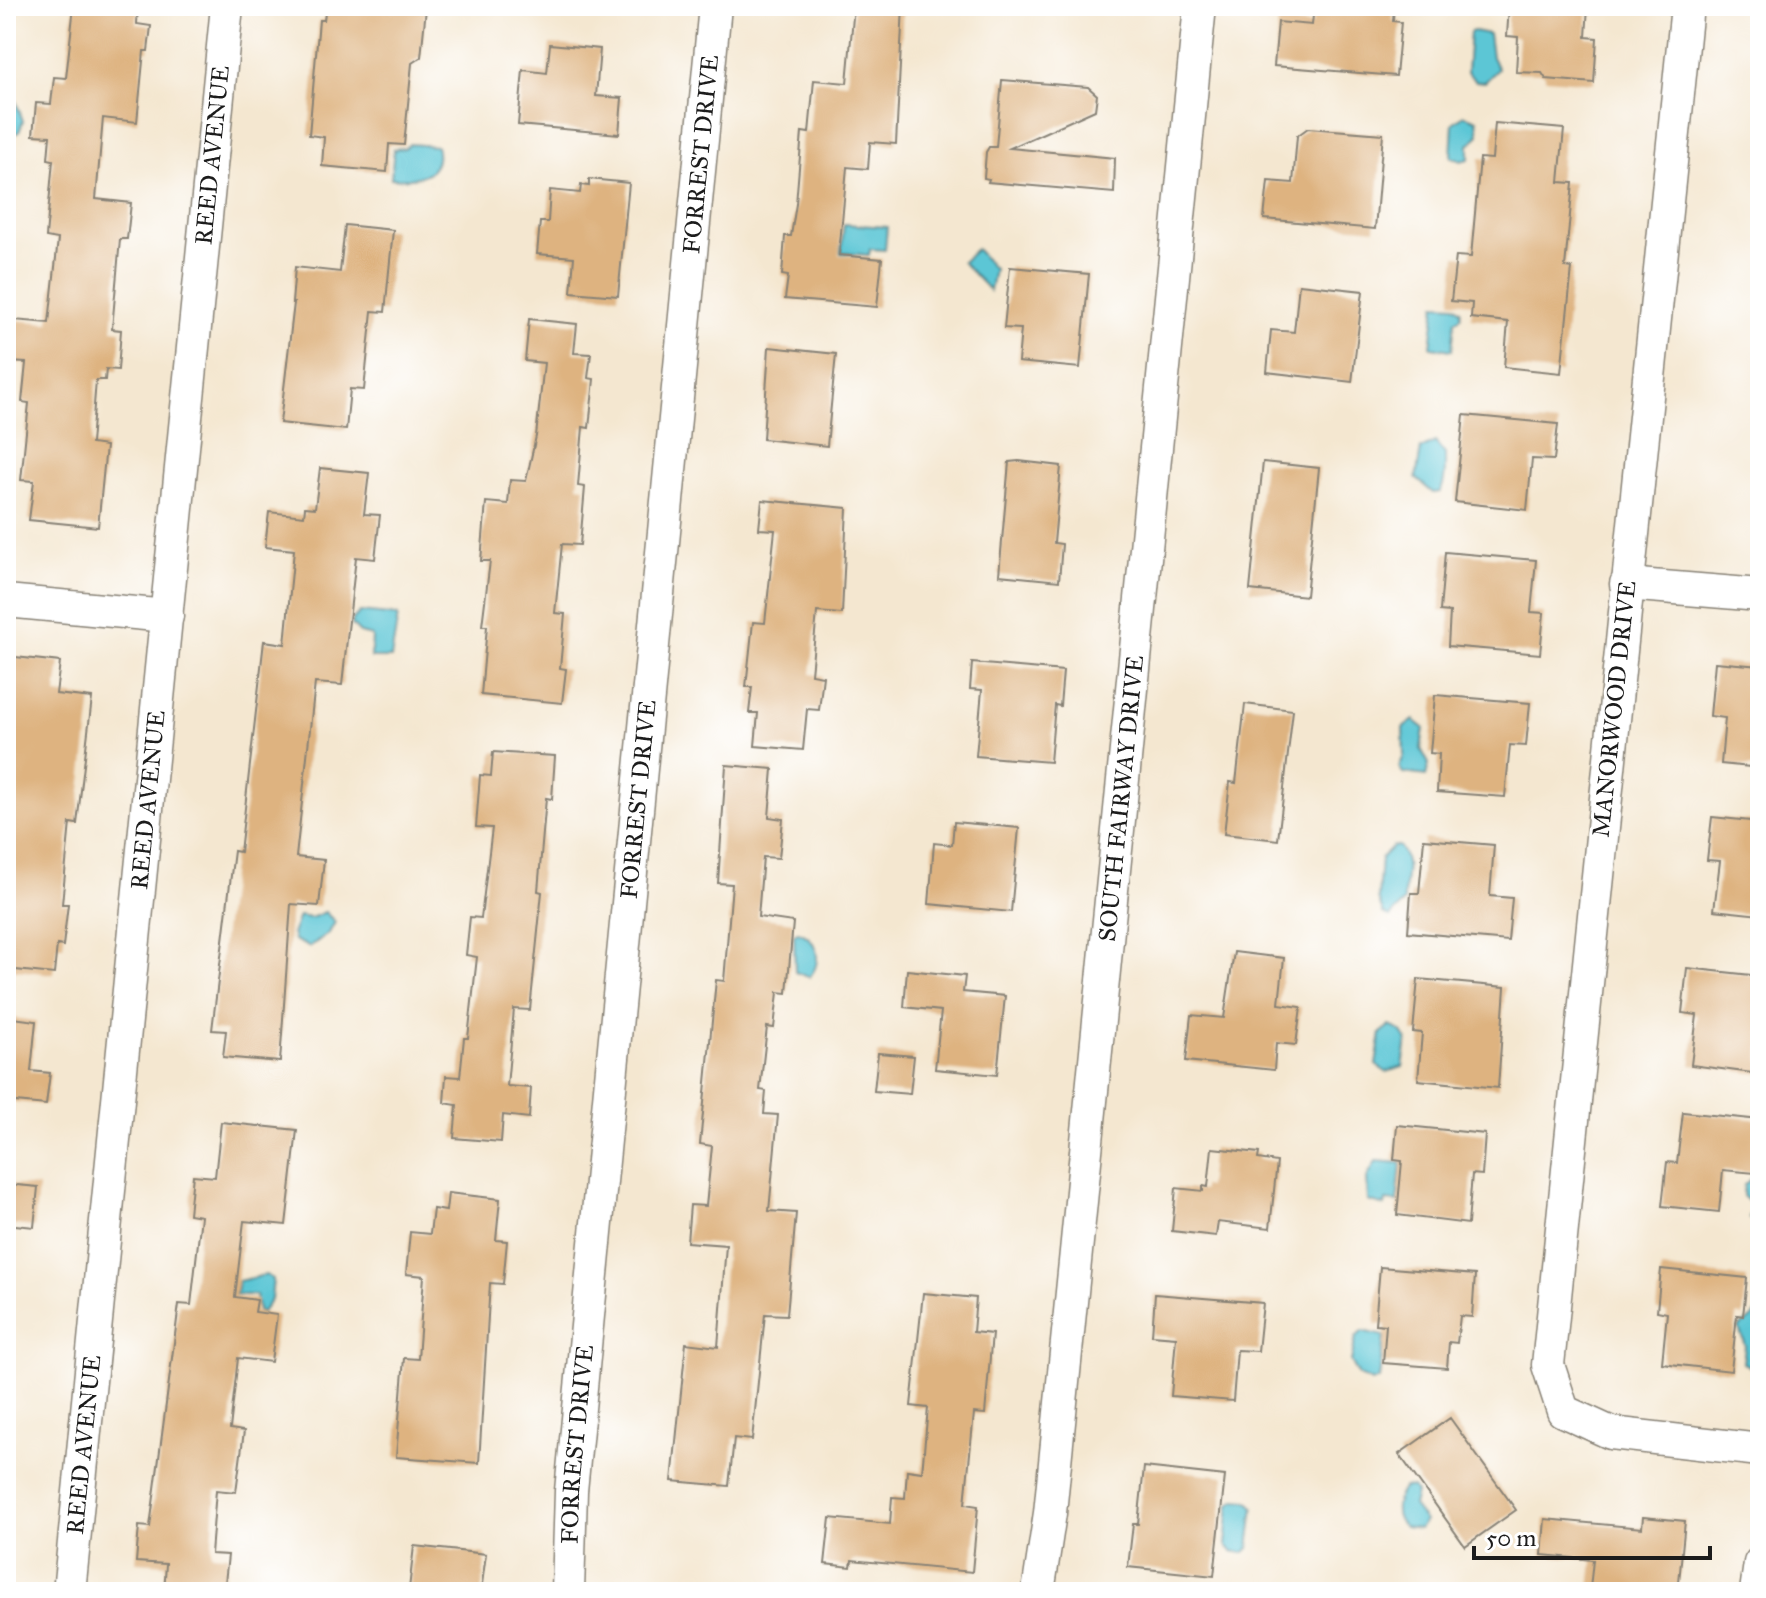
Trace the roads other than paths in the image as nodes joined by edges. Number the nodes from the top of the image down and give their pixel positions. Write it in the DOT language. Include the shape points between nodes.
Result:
graph roads {
  1 [pos="227,6"];
  2 [pos="715,6"];
  3 [pos="1200,6"];
  4 [pos="1687,6"];
  5 [pos="1626,584"];
  6 [pos="1760,595"];
  7 [pos="6,601"];
  8 [pos="167,616"];
  9 [pos="1760,1450"];
  10 [pos="1760,1563"];
  11 [pos="69,1592"];
  12 [pos="568,1592"];
  13 [pos="1038,1592"];
  14 [pos="1756,1592"];
  1 -- 8 [label="street, REED AVENUE"];
  2 -- 12 [label="street, FORREST DRIVE" via="572,1475"];
  3 -- 13 [label="street, SOUTH FAIRWAY DRIVE"];
  4 -- 5 [label="street, MANORWOOD DRIVE"];
  5 -- 6 [label="street"];
  5 -- 9 [label="street, MANORWOOD DRIVE" via="1548,1365 1563,1411 1611,1433"];
  7 -- 8 [label="street"];
  8 -- 11 [label="street, REED AVENUE"];
  10 -- 14 [label="street"];
}
